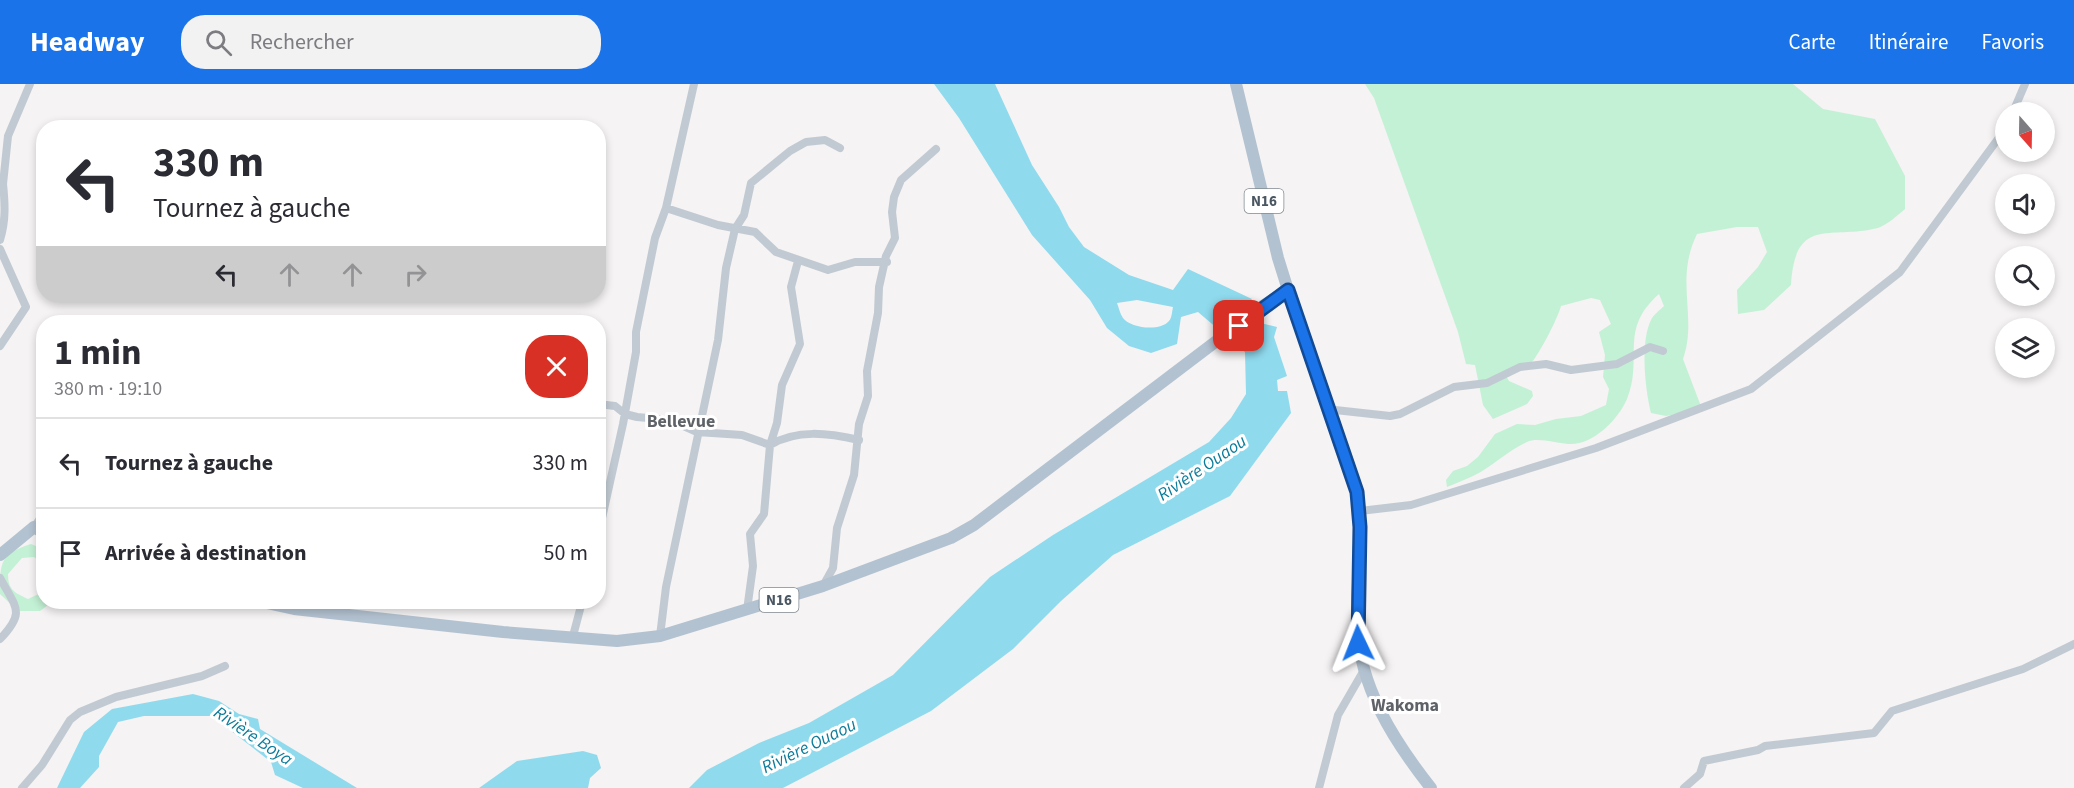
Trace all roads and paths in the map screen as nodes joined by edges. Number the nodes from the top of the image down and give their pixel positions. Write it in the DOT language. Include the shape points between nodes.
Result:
graph roads {
  1 [pos="30,84"];
  2 [pos="694,84"];
  3 [pos="1236,84"];
  4 [pos="2025,84"];
  5 [pos="2017,102"];
  6 [pos="1995,143"];
  7 [pos="840,147"];
  8 [pos="936,149"];
  9 [pos="2,182"];
  10 [pos="666,208"];
  11 [pos="735,230"];
  12 [pos="0,240"];
  13 [pos="0,249"];
  14 [pos="798,261"];
  15 [pos="887,261"];
  16 [pos="1288,290"];
  17 [pos="0,346"];
  18 [pos="1663,351"];
  19 [pos="606,405"];
  20 [pos="1326,409"];
  21 [pos="625,414"];
  22 [pos="697,432"];
  23 [pos="858,440"];
  24 [pos="770,445"];
  25 [pos="606,500"];
  26 [pos="1360,511"];
  27 [pos="36,532"];
  28 [pos="0,555"];
  29 [pos="0,578"];
  30 [pos="823,586"];
  31 [pos="294,609"];
  32 [pos="580,609"];
  33 [pos="747,610"];
  34 [pos="573,636"];
  35 [pos="660,636"];
  36 [pos="0,639"];
  37 [pos="2074,644"];
  38 [pos="225,666"];
  39 [pos="1364,669"];
  40 [pos="22,788"];
  41 [pos="1319,788"];
  42 [pos="1431,788"];
  43 [pos="1684,788"];
  1 -- 9 [label="street" via="8,136"];
  2 -- 10 [label="street"];
  3 -- 16 [label="main road, N16 / N16"];
  4 -- 5 [label="street"];
  6 -- 26 [label="street" via="1900,272 1751,389 1596,448 1411,506"];
  7 -- 11 [label="street" via="825,140 806,142 790,151 751,183 744,215"];
  8 -- 15 [label="street" via="897,188 891,212 894,238"];
  9 -- 12 [label="street" via="5,225"];
  10 -- 11 [label="street"];
  10 -- 21 [label="street" via="655,238 636,332"];
  11 -- 14 [label="street" via="754,232 776,252"];
  11 -- 22 [label="street" via="726,268 718,340"];
  13 -- 17 [label="street" via="26,307"];
  14 -- 15 [label="street" via="828,270 855,262"];
  14 -- 24 [label="street" via="791,287 800,344 783,386"];
  15 -- 23 [label="street" via="879,287 867,371 868,396"];
  16 -- 20 [label="main road, N16"];
  16 -- 30 [label="main road, N16" via="974,525 951,538"];
  18 -- 20 [label="street" via="1650,347 1617,364 1588,368 1571,370 1546,364 1520,368 1487,383 1454,387 1390,416"];
  19 -- 21 [label="street"];
  20 -- 26 [label="main road, N16" via="1357,492"];
  21 -- 22 [label="street" via="670,420"];
  21 -- 25 [label="street"];
  22 -- 24 [label="street" via="742,435"];
  22 -- 35 [label="street"];
  23 -- 24 [label="street" via="804,432 785,436"];
  23 -- 30 [label="street" via="854,475 837,528 833,568"];
  24 -- 33 [label="street" via="764,514 750,534 753,566"];
  26 -- 39 [label="main road, N16" via="1357,623"];
  27 -- 28 [label="main road"];
  29 -- 36 [label="street" via="17,610 15,624"];
  30 -- 33 [label="main road, N16"];
  31 -- 34 [label="main road, N16"];
  32 -- 34 [label="street"];
  33 -- 35 [label="main road, N16"];
  34 -- 35 [label="main road, N16" via="617,641"];
  37 -- 43 [label="street" via="2023,669 1892,711 1874,733 1765,746 1704,761 1700,774"];
  38 -- 40 [label="street" via="202,676 116,697 80,712 70,720 42,765"];
  39 -- 41 [label="street" via="1338,715"];
  39 -- 42 [label="main road, N16" via="1392,735"];
}
